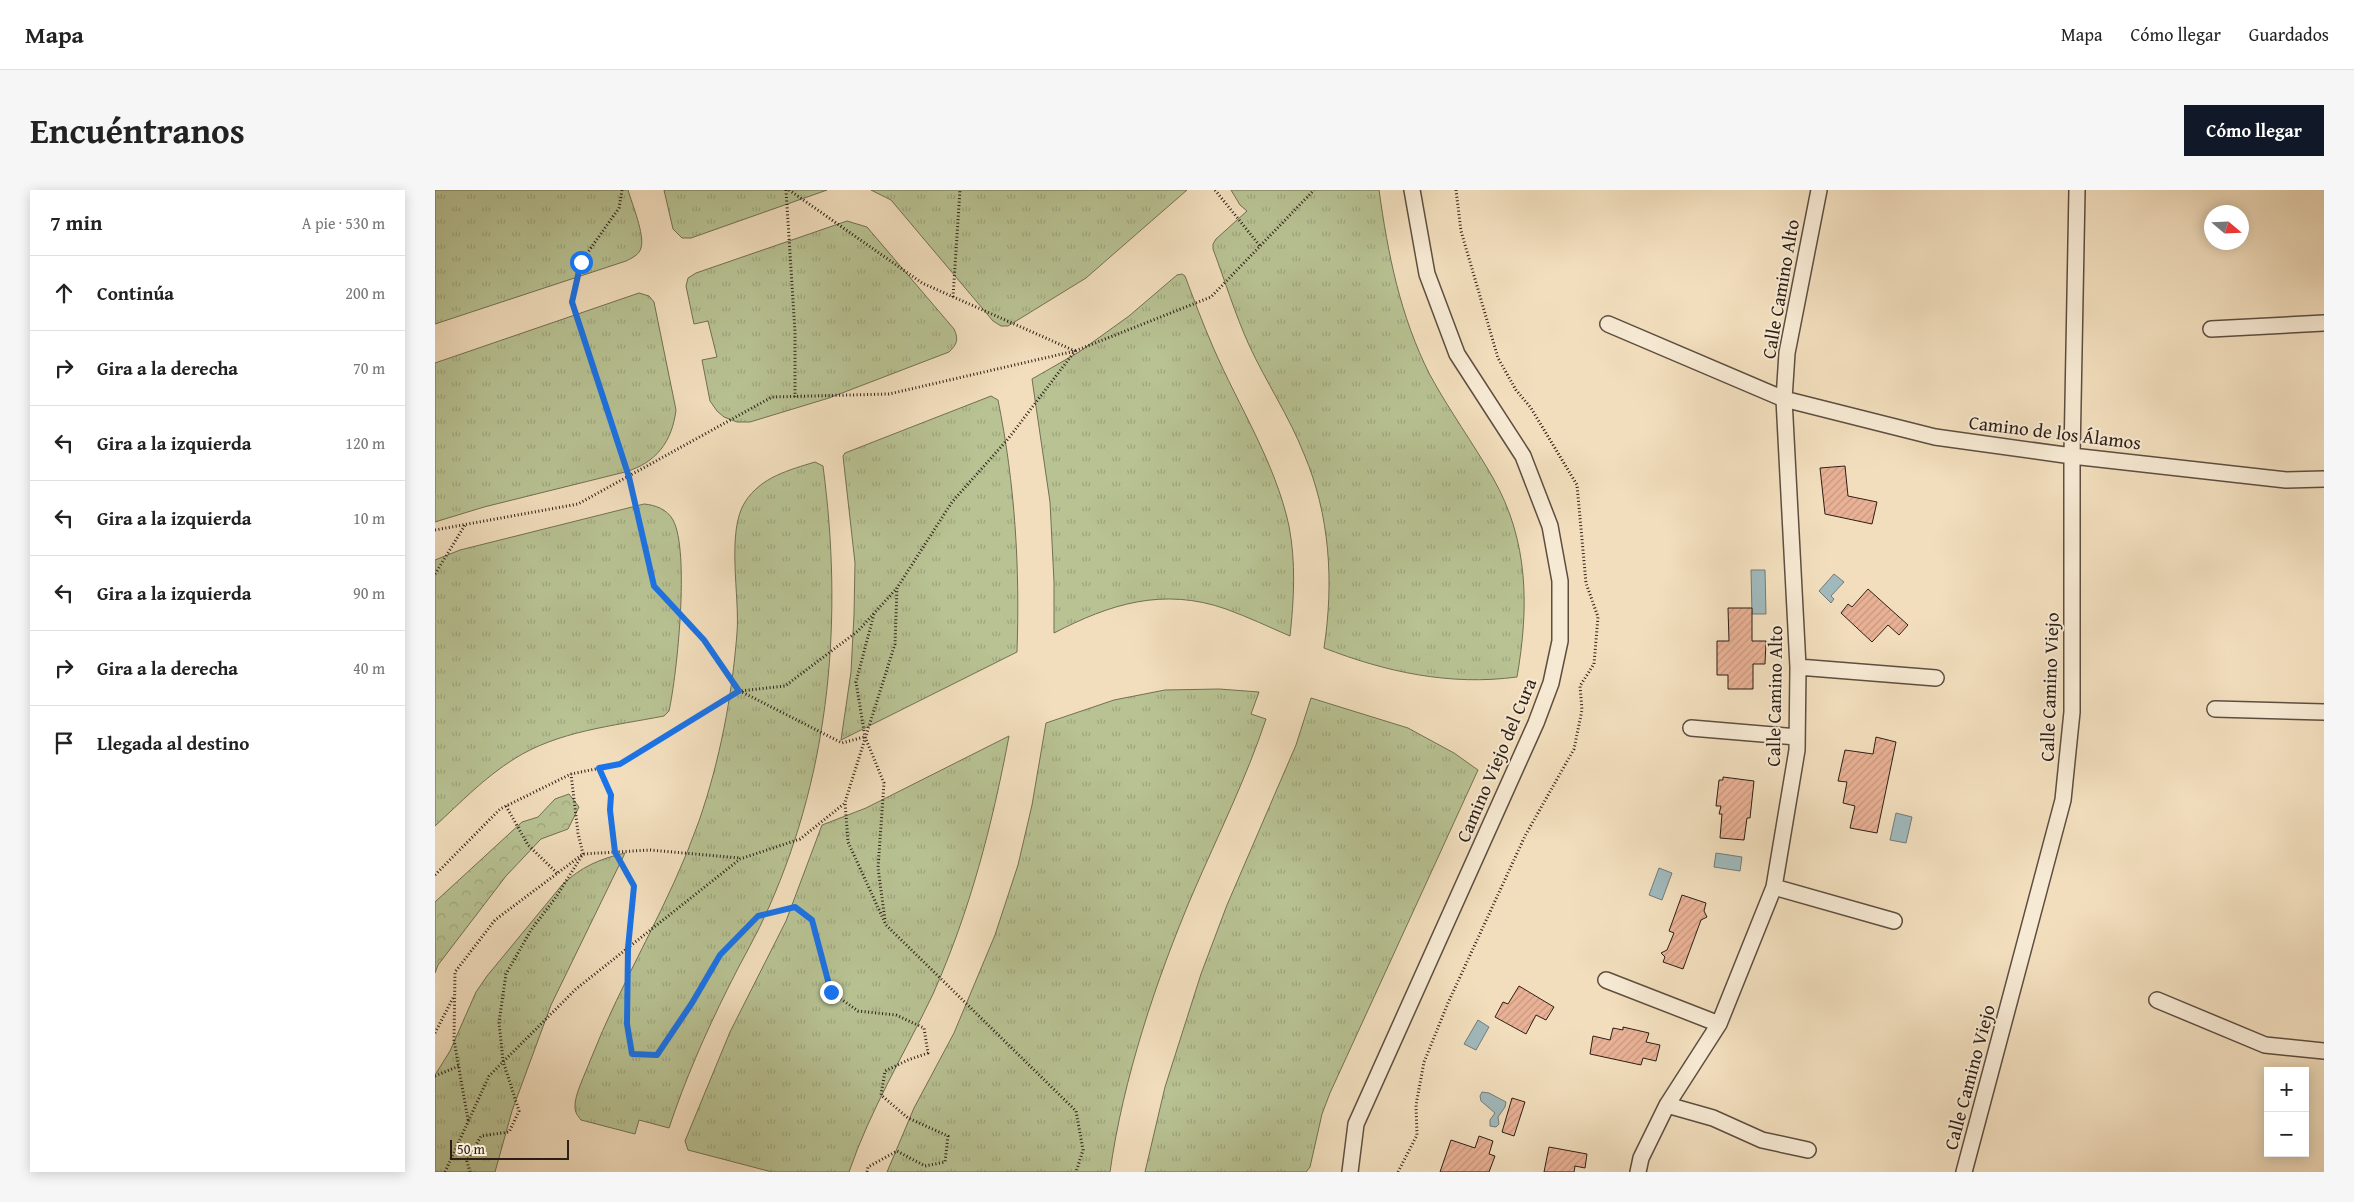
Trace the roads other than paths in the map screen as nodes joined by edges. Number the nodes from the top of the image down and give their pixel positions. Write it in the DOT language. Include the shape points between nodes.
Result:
graph roads {
  1 [pos="1412,190"];
  2 [pos="1819,190"];
  3 [pos="2077,190"];
  4 [pos="2324,323"];
  5 [pos="1608,324"];
  6 [pos="2211,329"];
  7 [pos="1784,398"];
  8 [pos="2072,456"];
  9 [pos="2324,479"];
  10 [pos="1798,668"];
  11 [pos="1936,678"];
  12 [pos="2215,709"];
  13 [pos="2324,712"];
  14 [pos="1691,728"];
  15 [pos="1797,737"];
  16 [pos="1774,887"];
  17 [pos="1894,921"];
  18 [pos="1606,980"];
  19 [pos="2157,1000"];
  20 [pos="1719,1024"];
  21 [pos="2324,1051"];
  22 [pos="1667,1105"];
  23 [pos="1808,1150"];
  24 [pos="1350,1172"];
  25 [pos="1638,1172"];
  26 [pos="1964,1172"];
  1 -- 24 [label="street, Camino Viejo del Cura" via="1427,274 1457,354 1523,456 1550,526 1560,581 1560,641 1551,683 1537,723 1356,1124"];
  2 -- 7 [label="street, Calle Camino Alto" via="1787,353"];
  3 -- 8 [label="street, Calle Camino Viejo"];
  4 -- 6 [label="street"];
  5 -- 7 [label="street, Camino de los Álamos"];
  7 -- 8 [label="street, Camino de los Álamos" via="1935,437"];
  7 -- 10 [label="street, Calle Camino Alto"];
  8 -- 9 [label="street, Camino de los Álamos" via="2286,480"];
  8 -- 26 [label="street, Calle Camino Viejo" via="2072,712 2063,800"];
  10 -- 11 [label="street"];
  10 -- 15 [label="street, Calle Camino Alto"];
  12 -- 13 [label="street"];
  14 -- 15 [label="street"];
  15 -- 16 [label="street, Calle Camino Alto"];
  16 -- 17 [label="street"];
  16 -- 20 [label="street, Calle Camino Alto"];
  18 -- 20 [label="street"];
  19 -- 21 [label="street" via="2265,1045"];
  20 -- 22 [label="street, Calle Camino Alto"];
  22 -- 23 [label="street" via="1713,1118 1762,1140"];
  22 -- 25 [label="street, Calle Camino Alto" via="1641,1158"];
}
